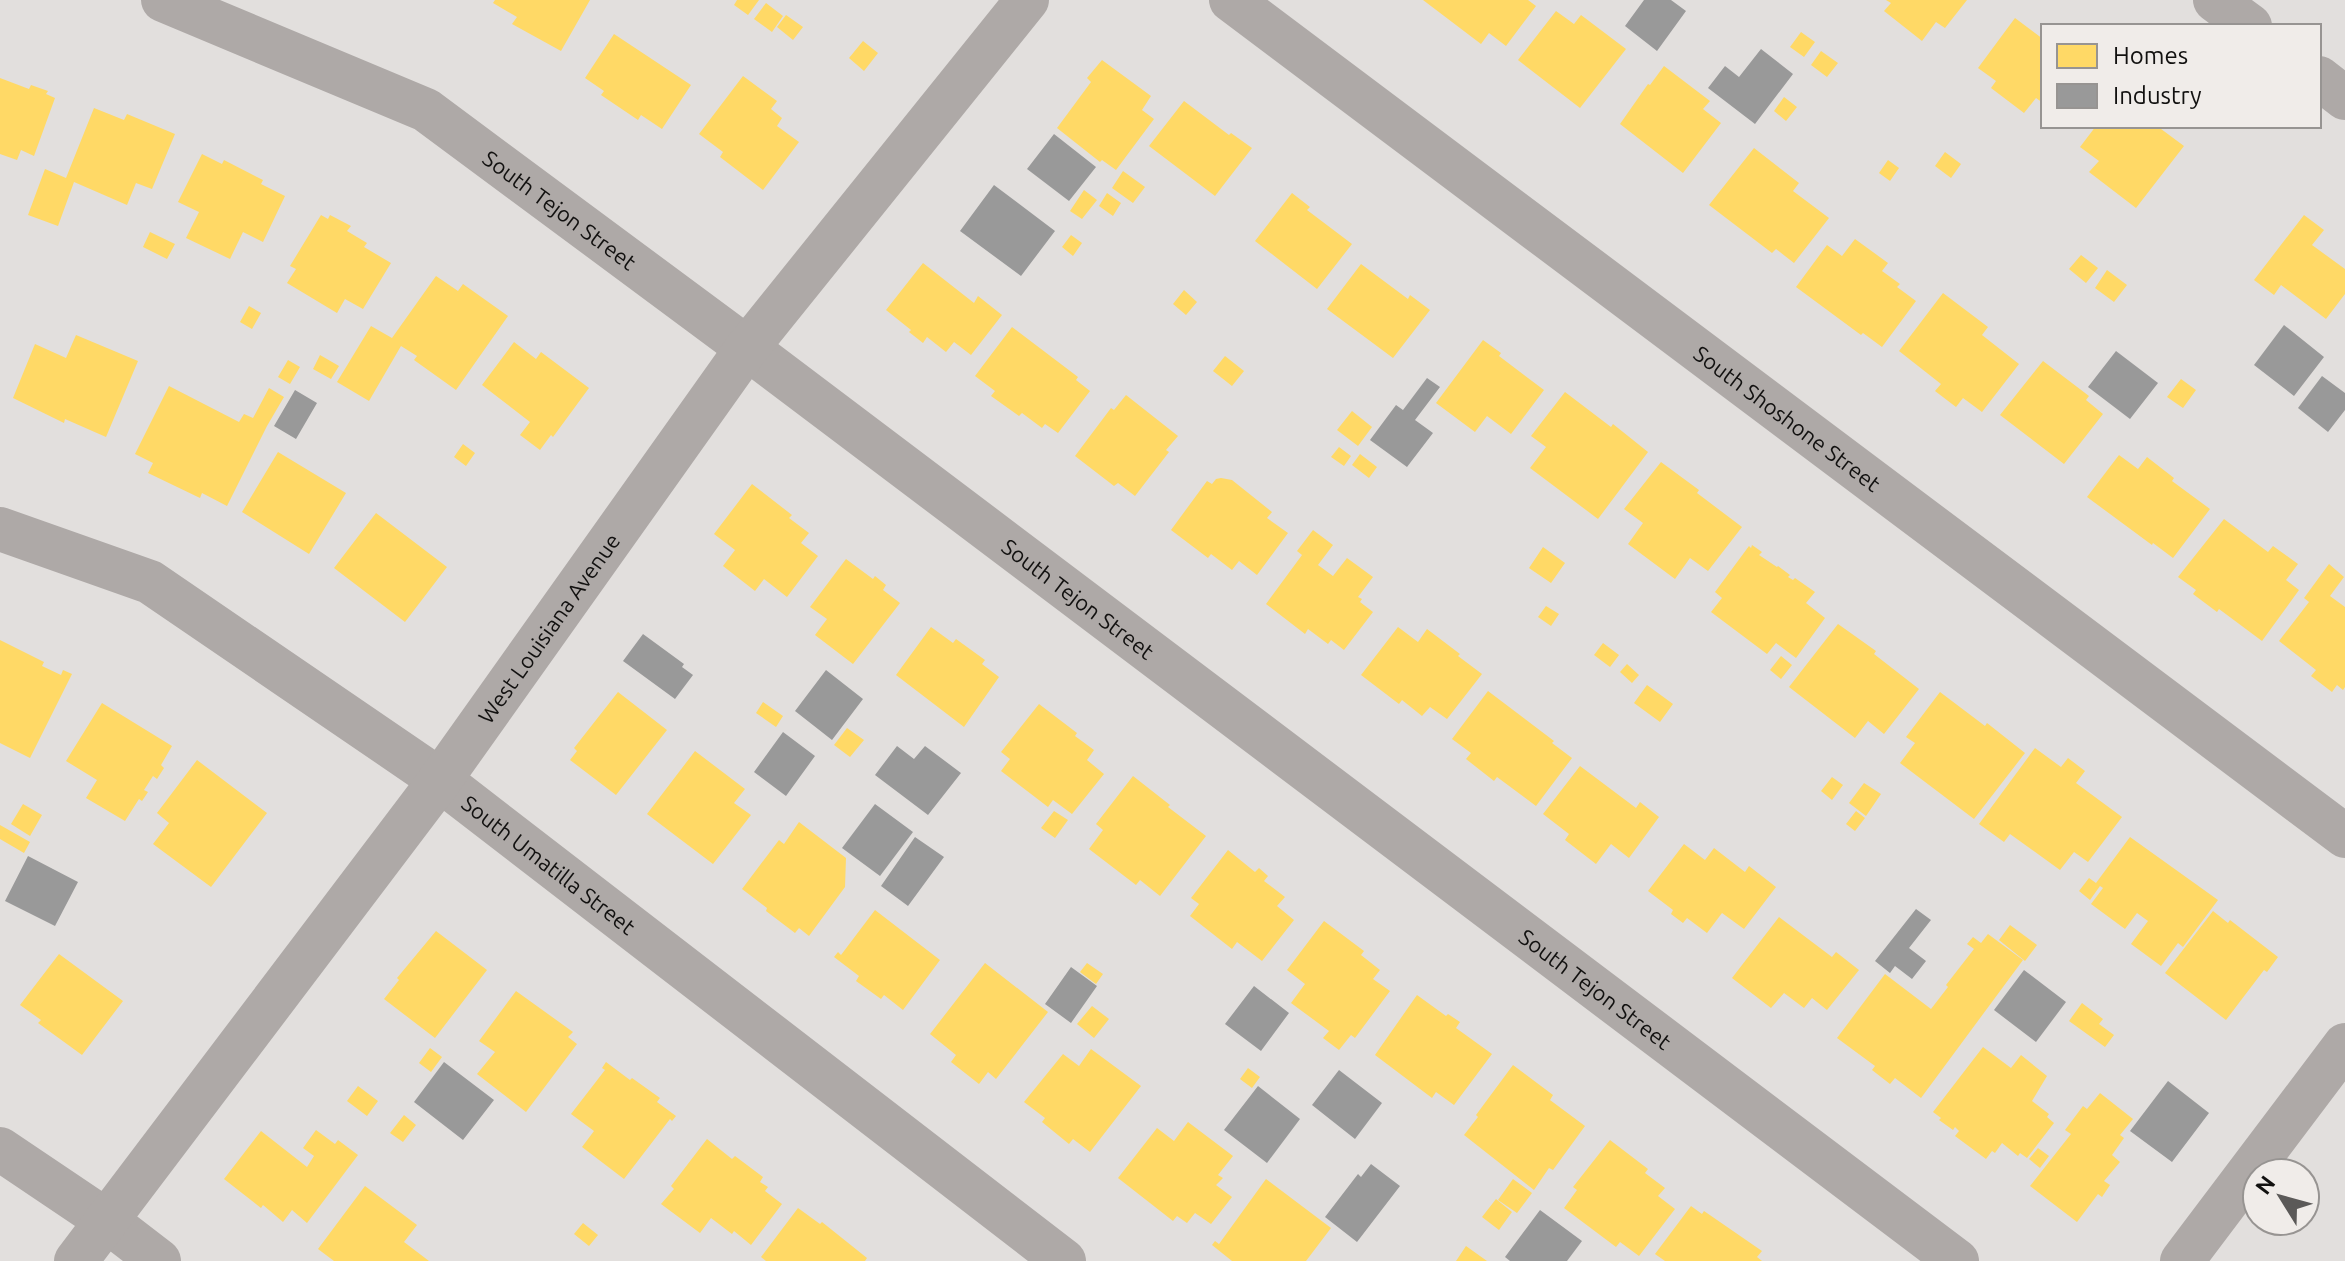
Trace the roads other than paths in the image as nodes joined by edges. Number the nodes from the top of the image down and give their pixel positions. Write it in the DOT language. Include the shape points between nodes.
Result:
graph roads {
  1 [pos="163,0"];
  2 [pos="1027,0"];
  3 [pos="1231,0"];
  4 [pos="2215,0"];
  5 [pos="2247,24"];
  6 [pos="2321,80"];
  7 [pos="2345,98"];
  8 [pos="747,348"];
  9 [pos="0,529"];
  10 [pos="440,780"];
  11 [pos="2345,836"];
  12 [pos="2345,1045"];
  13 [pos="0,1149"];
  14 [pos="107,1221"];
  15 [pos="76,1261"];
  16 [pos="159,1261"];
  17 [pos="1064,1261"];
  18 [pos="1957,1261"];
  19 [pos="2182,1261"];
  1 -- 8 [label="street, South Tejon Street" via="426,110"];
  2 -- 8 [label="street, West Louisiana Avenue"];
  3 -- 11 [label="street, South Shoshone Street"];
  4 -- 5 [label="street"];
  6 -- 7 [label="street"];
  8 -- 10 [label="street, West Louisiana Avenue"];
  8 -- 18 [label="street, South Tejon Street"];
  9 -- 10 [label="street, South Umatilla Street" via="150,582"];
  10 -- 14 [label="street, West Louisiana Avenue"];
  10 -- 17 [label="street, South Umatilla Street"];
  12 -- 19 [label="street"];
  13 -- 14 [label="street"];
  14 -- 15 [label="street, West Louisiana Avenue"];
  14 -- 16 [label="street"];
}
